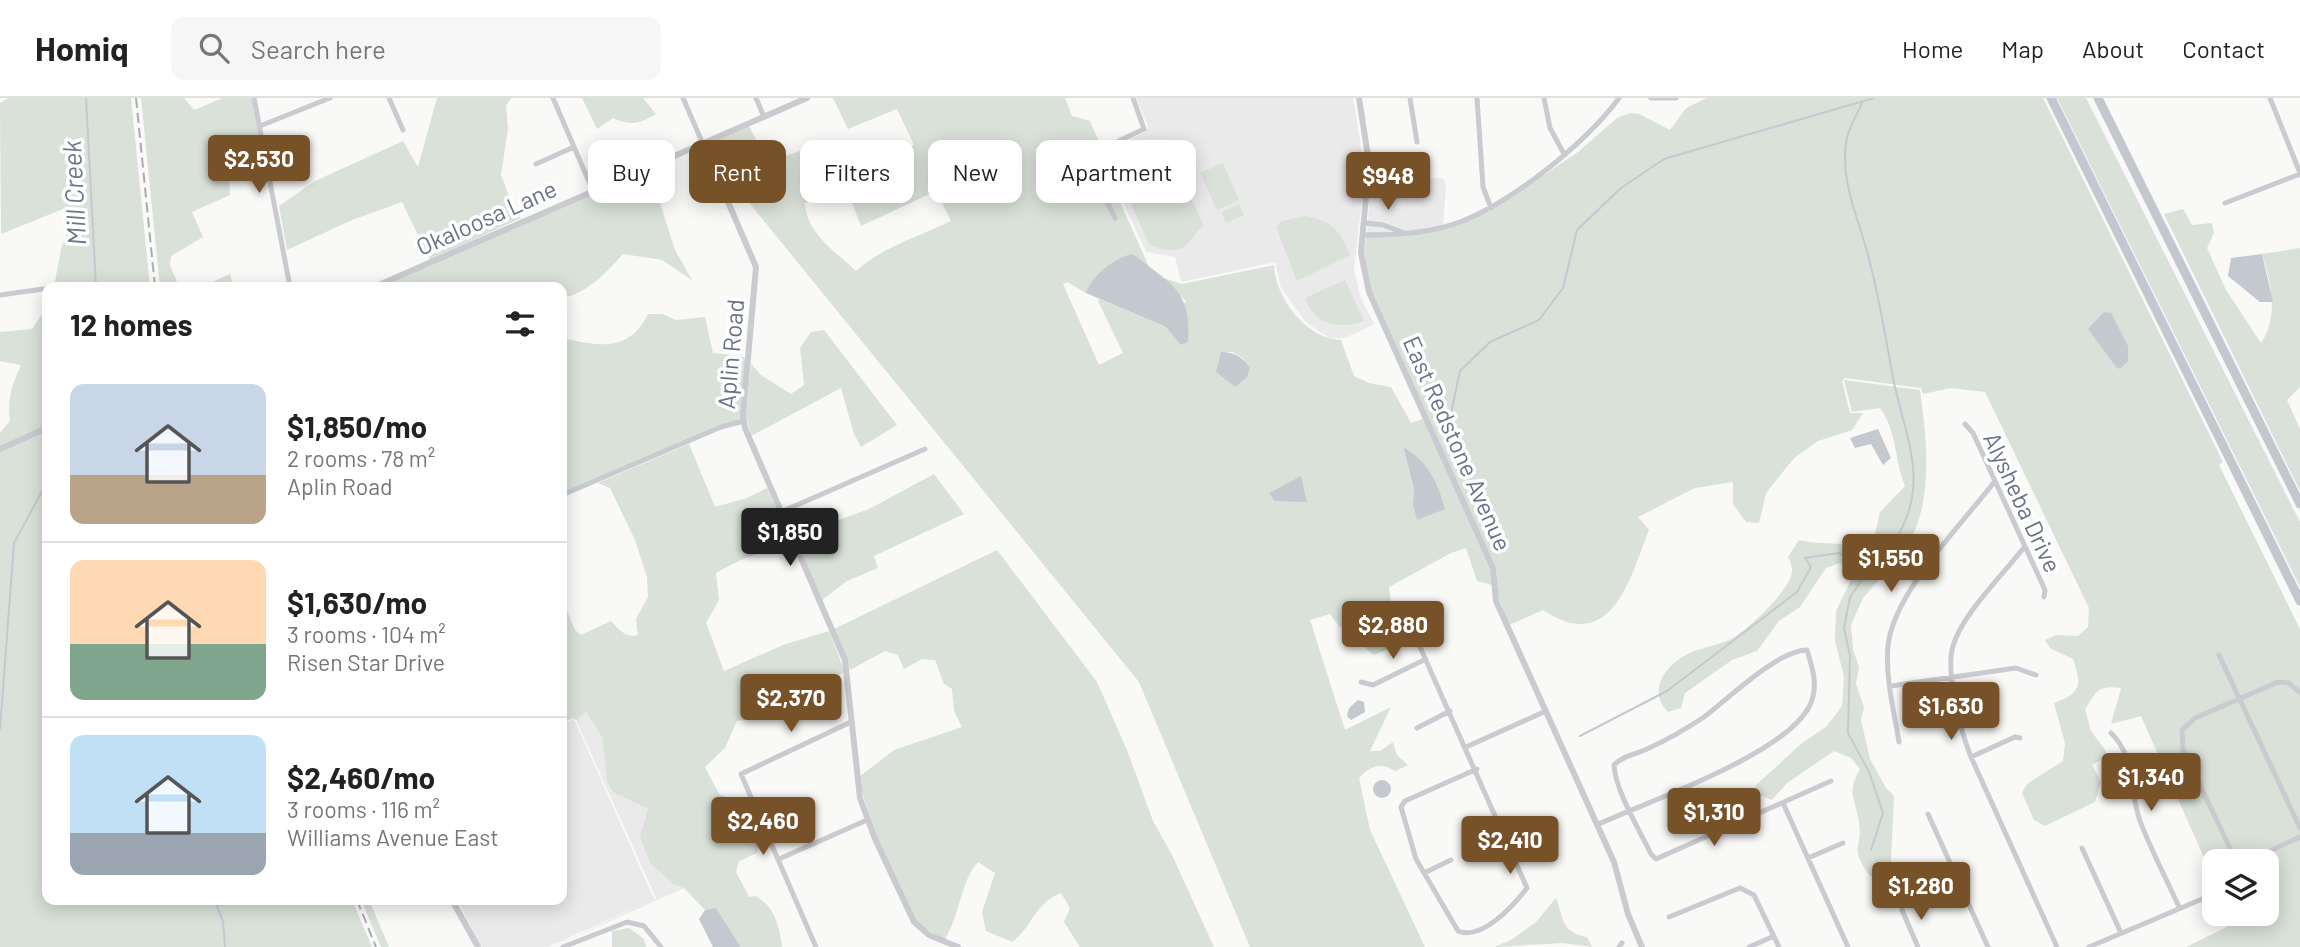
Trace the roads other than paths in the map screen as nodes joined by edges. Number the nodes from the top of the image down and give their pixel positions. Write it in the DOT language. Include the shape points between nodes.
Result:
graph roads {
  1 [pos="254,98"];
  2 [pos="330,98"];
  3 [pos="389,98"];
  4 [pos="553,98"];
  5 [pos="683,98"];
  6 [pos="755,98"];
  7 [pos="807,98"];
  8 [pos="1133,98"];
  9 [pos="1359,98"];
  10 [pos="1410,98"];
  11 [pos="1477,98"];
  12 [pos="1544,98"];
  13 [pos="1619,98"];
  14 [pos="1651,98"];
  15 [pos="1676,98"];
  16 [pos="2051,98"];
  17 [pos="2098,98"];
  18 [pos="2270,98"];
  19 [pos="764,117"];
  20 [pos="260,126"];
  21 [pos="403,130"];
  22 [pos="701,140"];
  23 [pos="712,140"];
  24 [pos="1417,142"];
  25 [pos="574,147"];
  26 [pos="1564,153"];
  27 [pos="536,164"];
  28 [pos="2300,174"];
  29 [pos="588,179"];
  30 [pos="588,193"];
  31 [pos="728,203"];
  32 [pos="2225,203"];
  33 [pos="1491,208"];
  34 [pos="1115,218"];
  35 [pos="1366,223"];
  36 [pos="1402,232"];
  37 [pos="1364,235"];
  38 [pos="289,282"];
  39 [pos="385,282"];
  40 [pos="42,289"];
  41 [pos="0,295"];
  42 [pos="744,421"];
  43 [pos="1965,424"];
  44 [pos="42,430"];
  45 [pos="0,449"];
  46 [pos="925,449"];
  47 [pos="1995,481"];
  48 [pos="567,493"];
  49 [pos="2300,504"];
  50 [pos="781,512"];
  51 [pos="2025,547"];
  52 [pos="2044,597"];
  53 [pos="2300,601"];
  54 [pos="1408,620"];
  55 [pos="2219,655"];
  56 [pos="1426,659"];
  57 [pos="2036,676"];
  58 [pos="1954,677"];
  59 [pos="1361,682"];
  60 [pos="1891,686"];
  61 [pos="2300,693"];
  62 [pos="2240,699"];
  63 [pos="1450,711"];
  64 [pos="1546,711"];
  65 [pos="851,722"];
  66 [pos="2173,727"];
  67 [pos="1417,728"];
  68 [pos="2182,730"];
  69 [pos="2111,733"];
  70 [pos="2020,738"];
  71 [pos="1899,742"];
  72 [pos="1466,747"];
  73 [pos="1971,757"];
  74 [pos="1476,769"];
  75 [pos="1831,781"];
  76 [pos="1783,803"];
  77 [pos="1631,810"];
  78 [pos="1928,814"];
  79 [pos="867,820"];
  80 [pos="1597,825"];
  81 [pos="2300,828"];
  82 [pos="2300,837"];
  83 [pos="1843,843"];
  84 [pos="2082,848"];
  85 [pos="2231,849"];
  86 [pos="2274,849"];
  87 [pos="1808,858"];
  88 [pos="779,859"];
  89 [pos="1451,860"];
  90 [pos="1424,873"];
  91 [pos="2202,898"];
  92 [pos="1902,901"];
  93 [pos="455,905"];
  94 [pos="2179,907"];
  95 [pos="1669,917"];
  96 [pos="2121,933"];
  97 [pos="1773,936"];
  98 [pos="478,947"];
  99 [pos="563,947"];
  100 [pos="661,947"];
  101 [pos="816,947"];
  102 [pos="958,947"];
  103 [pos="1642,947"];
  104 [pos="1749,947"];
  105 [pos="1779,947"];
  106 [pos="1849,947"];
  107 [pos="1918,947"];
  108 [pos="1988,947"];
  109 [pos="2057,947"];
  110 [pos="2089,947"];
  1 -- 20 [label="street"];
  2 -- 20 [label="street"];
  3 -- 21 [label="street"];
  4 -- 25 [label="street"];
  5 -- 22 [label="street, Aplin Road"];
  6 -- 19 [label="street"];
  7 -- 19 [label="street, Okaloosa Lane"];
  8 -- 34 [label="street" via="1144,129 1089,155 1087,161"];
  9 -- 35 [label="street, East Redstone Avenue" via="1369,163"];
  10 -- 24 [label="street"];
  11 -- 33 [label="street" via="1483,187"];
  12 -- 26 [label="street" via="1550,128"];
  13 -- 26 [label="street" via="1590,133"];
  14 -- 15 [label="street"];
  16 -- 53 [label="highway"];
  17 -- 49 [label="highway"];
  18 -- 28 [label="street"];
  19 -- 23 [label="street, Okaloosa Lane"];
  20 -- 38 [label="street"];
  25 -- 27 [label="street"];
  25 -- 29 [label="street"];
  26 -- 33 [label="street"];
  28 -- 32 [label="street"];
  30 -- 39 [label="street, Okaloosa Lane"];
  31 -- 42 [label="street, Aplin Road" via="756,267"];
  33 -- 36 [label="street" via="1444,228"];
  35 -- 36 [label="street"];
  35 -- 37 [label="street, East Redstone Avenue"];
  36 -- 37 [label="street"];
  37 -- 64 [label="street, East Redstone Avenue" via="1361,253 1369,292 1493,568 1496,601"];
  40 -- 41 [label="street"];
  42 -- 48 [label="street"];
  42 -- 50 [label="street, Aplin Road"];
  43 -- 47 [label="street, Alysheba Drive"];
  44 -- 45 [label="street"];
  46 -- 50 [label="street"];
  47 -- 51 [label="street, Alysheba Drive"];
  47 -- 60 [label="street" via="1901,603 1888,644"];
  50 -- 65 [label="street, Aplin Road" via="845,660"];
  51 -- 52 [label="street, Alysheba Drive"];
  51 -- 58 [label="street" via="1960,630 1952,649"];
  54 -- 56 [label="street"];
  55 -- 62 [label="street"];
  56 -- 59 [label="street" via="1373,685"];
  56 -- 63 [label="street"];
  57 -- 58 [label="street" via="2016,668"];
  58 -- 60 [label="street"];
  58 -- 73 [label="street" via="1962,732"];
  60 -- 71 [label="street"];
  61 -- 62 [label="street" via="2284,682"];
  62 -- 68 [label="street" via="2195,718"];
  62 -- 81 [label="street"];
  63 -- 67 [label="street"];
  63 -- 72 [label="street"];
  64 -- 72 [label="street"];
  64 -- 80 [label="street, East Redstone Avenue"];
  65 -- 79 [label="street, Aplin Road" via="858,789"];
  65 -- 88 [label="street" via="743,771 741,776"];
  66 -- 68 [label="street"];
  68 -- 85 [label="street" via="2183,750"];
  69 -- 94 [label="street" via="2130,764 2139,818"];
  70 -- 73 [label="street"];
  72 -- 74 [label="street"];
  73 -- 109 [label="street"];
  74 -- 90 [label="street" via="1405,801 1401,807"];
  74 -- 90 [label="street" via="1527,888 1498,918 1463,933"];
  75 -- 76 [label="street"];
  76 -- 77 [label="street" via="1656,859"];
  76 -- 87 [label="street"];
  77 -- 77 [label="street" via="1749,756 1794,724 1809,708 1814,694 1807,650 1769,667 1689,727 1618,760 1614,772"];
  77 -- 80 [label="street"];
  78 -- 108 [label="street"];
  79 -- 88 [label="street"];
  79 -- 102 [label="street, Aplin Road" via="914,922 929,935"];
  80 -- 103 [label="street, East Redstone Avenue"];
  82 -- 86 [label="street"];
  83 -- 87 [label="street"];
  84 -- 96 [label="street"];
  87 -- 106 [label="street"];
  88 -- 101 [label="street"];
  89 -- 90 [label="street"];
  91 -- 94 [label="street"];
  92 -- 107 [label="street"];
  93 -- 98 [label="street"];
  94 -- 96 [label="street"];
  95 -- 97 [label="street" via="1740,888 1754,895"];
  96 -- 110 [label="street"];
  97 -- 104 [label="street"];
  97 -- 105 [label="street"];
  99 -- 100 [label="street" via="627,922 644,926"];
}
